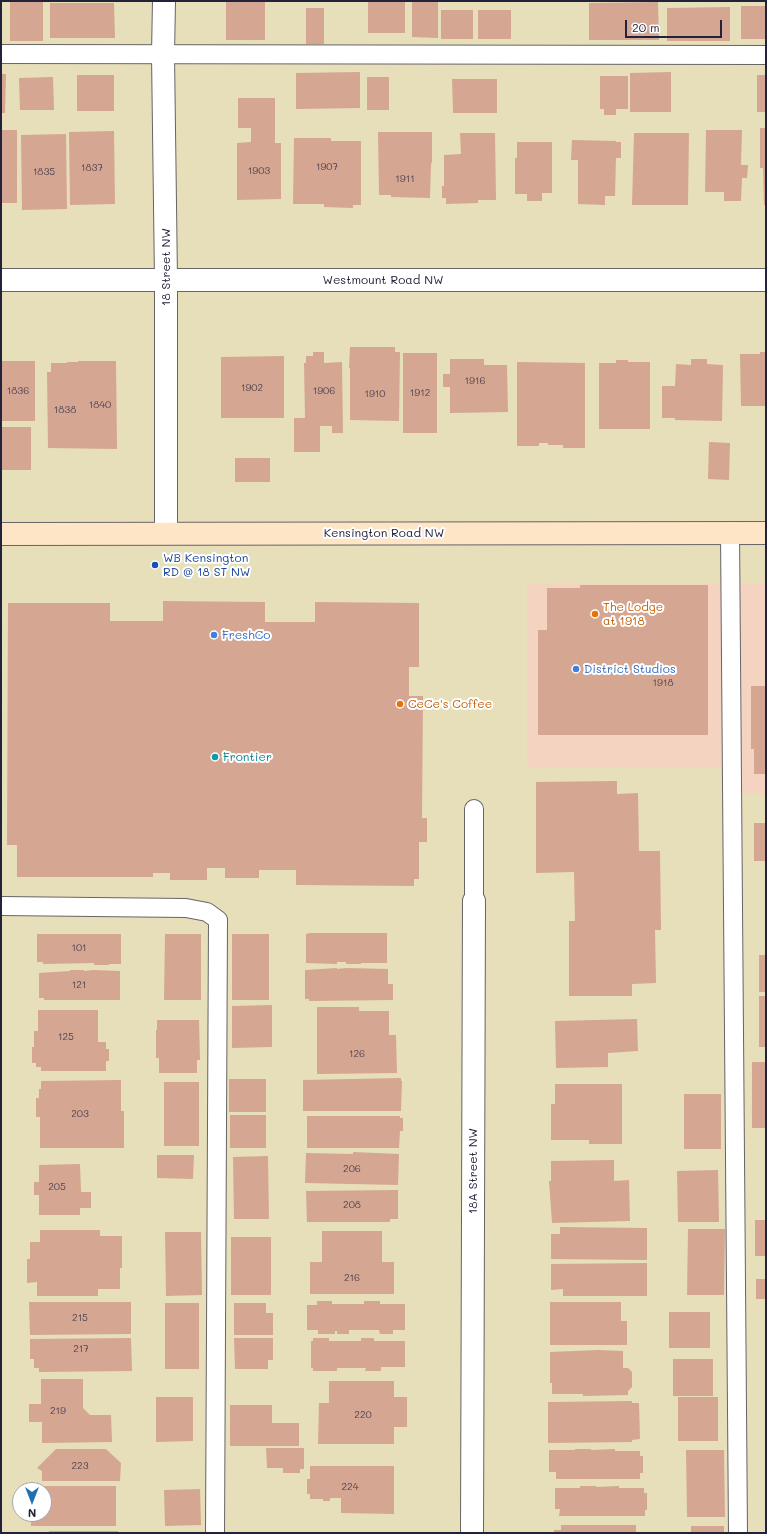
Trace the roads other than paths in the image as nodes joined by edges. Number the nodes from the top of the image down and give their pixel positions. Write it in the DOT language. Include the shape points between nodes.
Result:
graph roads {
  1 [pos="164,1"];
  2 [pos="1,54"];
  3 [pos="163,54"];
  4 [pos="766,55"];
  5 [pos="1,280"];
  6 [pos="166,280"];
  7 [pos="766,280"];
  8 [pos="730,532"];
  9 [pos="766,532"];
  10 [pos="166,533"];
  11 [pos="1,534"];
  12 [pos="474,809"];
  13 [pos="474,901"];
  14 [pos="1,906"];
  15 [pos="216,1533"];
  16 [pos="472,1533"];
  17 [pos="738,1533"];
  1 -- 3 [label="street, 18 Street NW"];
  2 -- 3 [label="lane"];
  3 -- 4 [label="lane"];
  3 -- 6 [label="street, 18 Street NW"];
  5 -- 6 [label="street, Westmount Road NW"];
  6 -- 7 [label="street, Westmount Road NW"];
  6 -- 10 [label="street, 18 Street NW"];
  8 -- 9 [label="street, Kensington Road NW"];
  8 -- 10 [label="street, Kensington Road NW"];
  8 -- 17 [label="lane"];
  10 -- 11 [label="street, Kensington Road NW"];
  12 -- 13 [label="lane, 18A Street NW"];
  13 -- 16 [label="street, 18A Street NW"];
  14 -- 15 [label="lane" via="186,908 207,912 218,920"];
}
